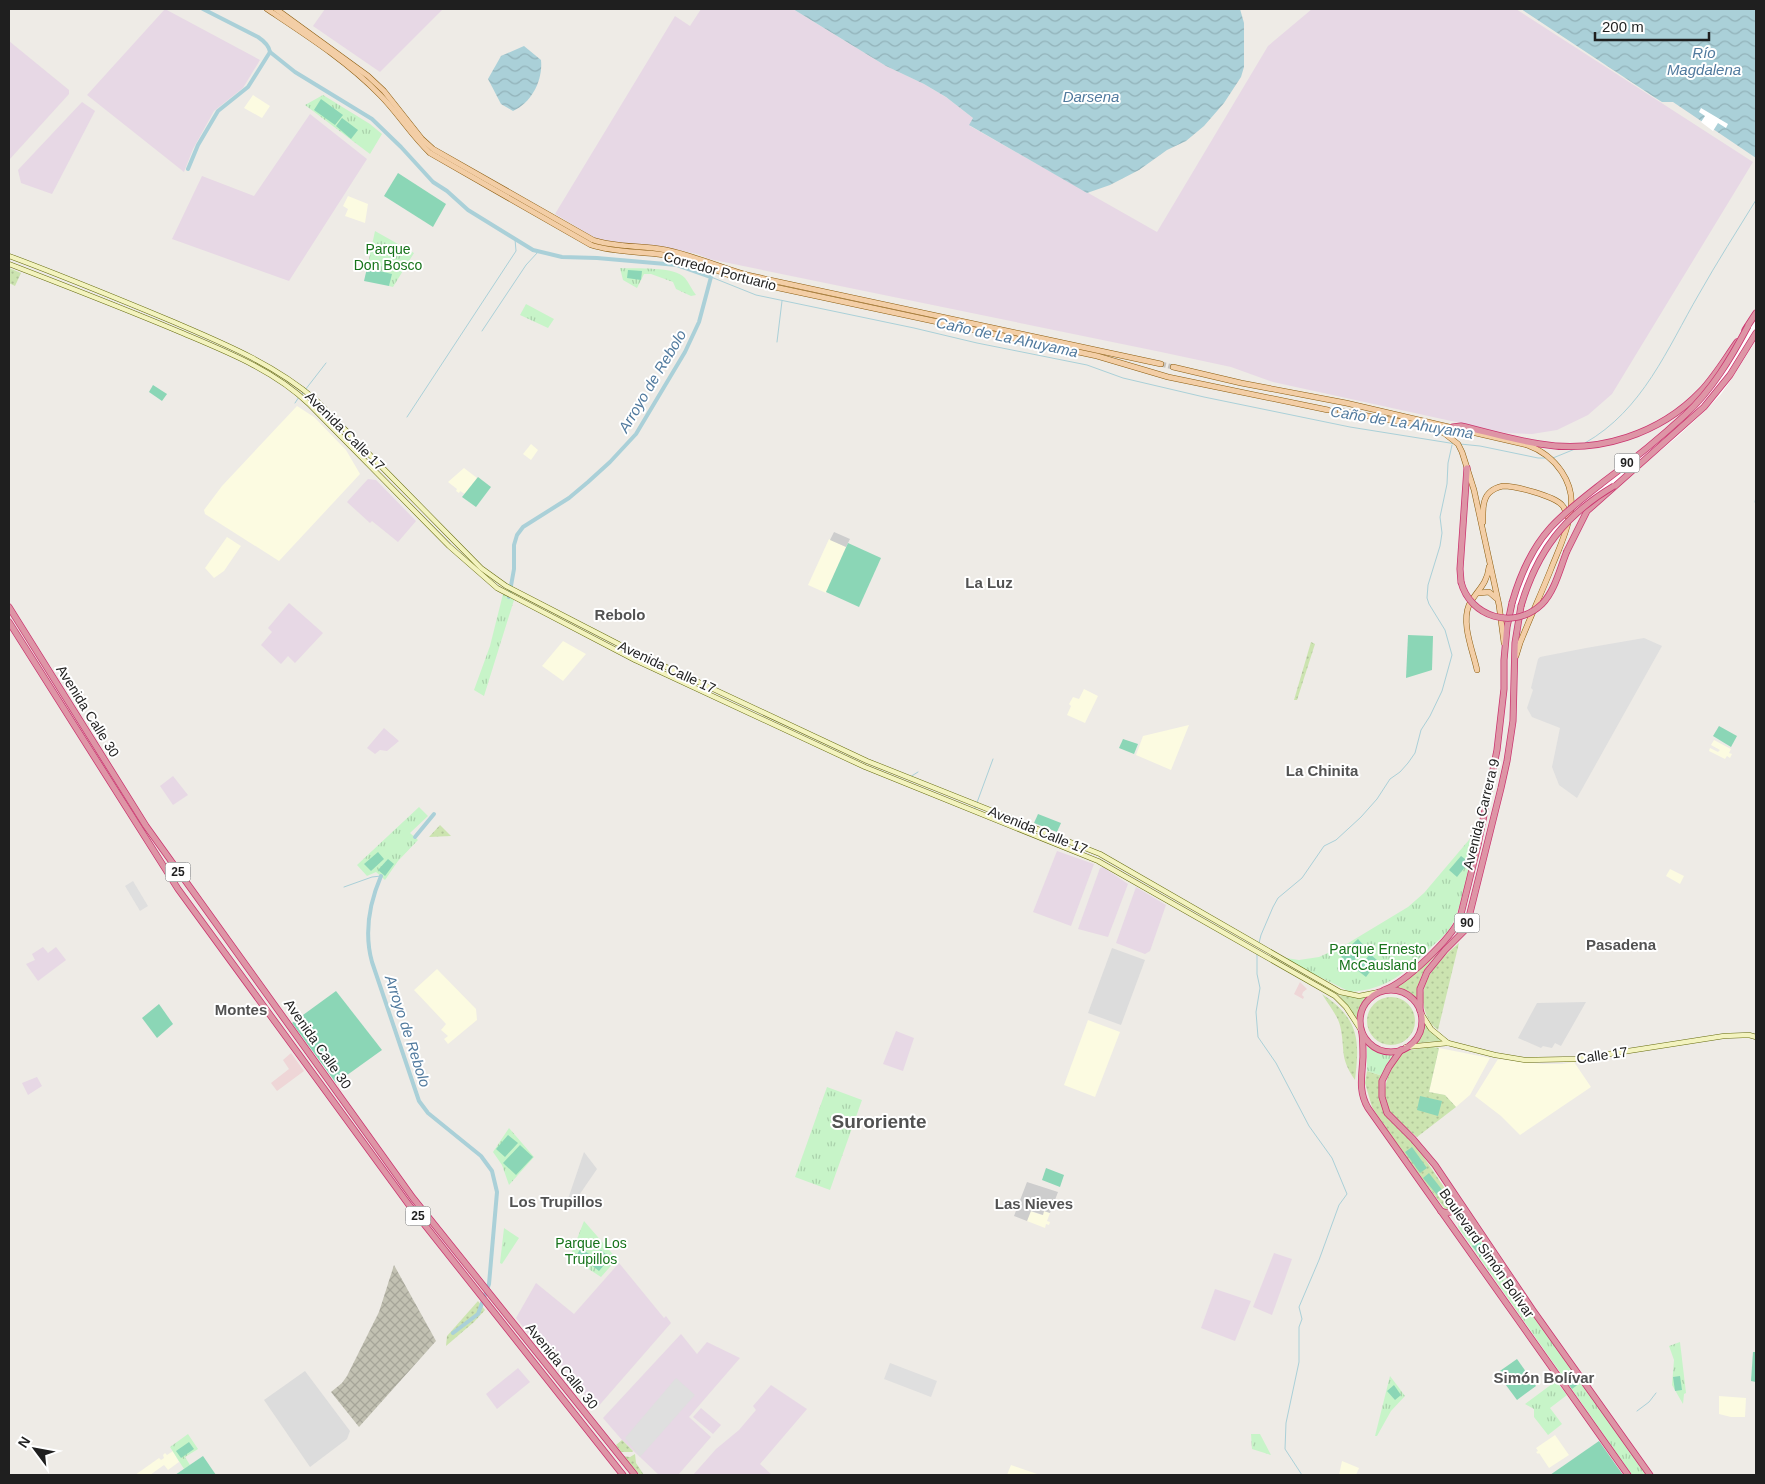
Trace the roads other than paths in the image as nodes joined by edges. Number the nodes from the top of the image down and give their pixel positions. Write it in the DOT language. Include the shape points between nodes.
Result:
graph roads {
  1 [pos="267,9"];
  2 [pos="276,9"];
  3 [pos="9,256"];
  4 [pos="698,260"];
  5 [pos="9,264"];
  6 [pos="1756,313"];
  7 [pos="1748,326"];
  8 [pos="1756,333"];
  9 [pos="1098,353"];
  10 [pos="1161,364"];
  11 [pos="1173,367"];
  12 [pos="1328,410"];
  13 [pos="1340,412"];
  14 [pos="1453,427"];
  15 [pos="1467,468"];
  16 [pos="1614,486"];
  17 [pos="1568,521"];
  18 [pos="1482,530"];
  19 [pos="1489,563"];
  20 [pos="1479,592"];
  21 [pos="1497,599"];
  22 [pos="9,607"];
  23 [pos="9,622"];
  24 [pos="1504,660"];
  25 [pos="1515,661"];
  26 [pos="1477,670"];
  27 [pos="1381,991"];
  28 [pos="1420,1012"];
  29 [pos="1362,1032"];
  30 [pos="1755,1037"];
  31 [pos="1448,1043"];
  32 [pos="1404,1048"];
  33 [pos="1457,1200"];
  34 [pos="1441,1211"];
  35 [pos="623,1475"];
  36 [pos="635,1475"];
  37 [pos="1628,1475"];
  38 [pos="1650,1475"];
  1 -- 4 [label="main road, Corredor Portuario" via="365,81 430,153 591,245"];
  2 -- 4 [label="main road, Corredor Portuario" via="368,76 433,149 594,240 655,248"];
  3 -- 27 [label="main road, Avenida Calle 17" via="240,351 305,390 481,568 506,586 638,654 867,761 1100,854 1342,992 1359,996"];
  4 -- 9 [label="main road, Corredor Portuario" via="747,275"];
  5 -- 29 [label="main road, Avenida Calle 17" via="246,360 301,396 449,546 504,592 635,660 865,767 1098,861 1335,996"];
  6 -- 7 [label="highway, 90"];
  7 -- 14 [label="highway, bridge" via="1707,385 1686,406 1663,422 1633,436 1576,446 1540,444 1461,426"];
  7 -- 24 [label="highway, Avenida Carrera 9 / 90, bridge" via="1723,370 1699,401 1550,527 1526,565 1512,604"];
  8 -- 16 [label="highway, 90" via="1730,375 1704,407"];
  9 -- 10 [label="main road"];
  9 -- 12 [label="main road" via="1168,377"];
  11 -- 14 [label="main road"];
  13 -- 15 [label="main road" via="1438,430 1451,438 1462,452"];
  14 -- 17 [label="main road" via="1543,453 1555,463 1568,484 1571,502"];
  15 -- 16 [label="highway, bridge" via="1461,582 1472,603 1492,616 1512,618 1544,601 1581,522"];
  15 -- 18 [label="main road"];
  16 -- 25 [label="highway, Avenida Carrera 9 / 90, bridge" via="1584,506 1560,530 1536,566 1520,606"];
  17 -- 18 [label="main road" via="1560,503 1504,486 1488,494"];
  17 -- 25 [label="main road"];
  18 -- 19 [label="main road"];
  19 -- 20 [label="main road"];
  19 -- 21 [label="main road"];
  20 -- 21 [label="main road" via="1489,592"];
  20 -- 26 [label="main road" via="1466,615"];
  21 -- 24 [label="main road"];
  22 -- 36 [label="highway, Avenida Calle 30 / 25" via="176,869 413,1198"];
  23 -- 35 [label="highway, Avenida Calle 30 / 25" via="183,897 402,1196"];
  24 -- 27 [label="highway, Avenida Carrera 9 / 90" via="1497,750 1460,918 1444,942 1398,984"];
  25 -- 28 [label="highway, Avenida Carrera 9 / 90" via="1513,721 1507,761 1466,929 1427,972 1420,989"];
  27 -- 28 [label="highway" via="1399,991 1408,995"];
  27 -- 29 [label="highway, 90" via="1364,1006 1360,1015"];
  28 -- 31 [label="main road, Calle 17" via="1430,1029"];
  28 -- 32 [label="highway, 90" via="1418,1035"];
  29 -- 32 [label="highway" via="1378,1049 1390,1052"];
  29 -- 34 [label="highway, Boulevard Simón Bolívar / 90" via="1361,1087 1364,1102"];
  30 -- 31 [label="main road, Calle 17" via="1724,1036 1562,1060 1525,1060"];
  31 -- 32 [label="main road, Calle 17"];
  32 -- 33 [label="highway, Boulevard Simón Bolívar / 90" via="1383,1076 1384,1107 1434,1165"];
  33 -- 34 [label="highway" via="1452,1212"];
  33 -- 38 [label="highway, Boulevard Simón Bolívar / 90"];
  34 -- 37 [label="highway, Boulevard Simón Bolívar / 90"];
}
